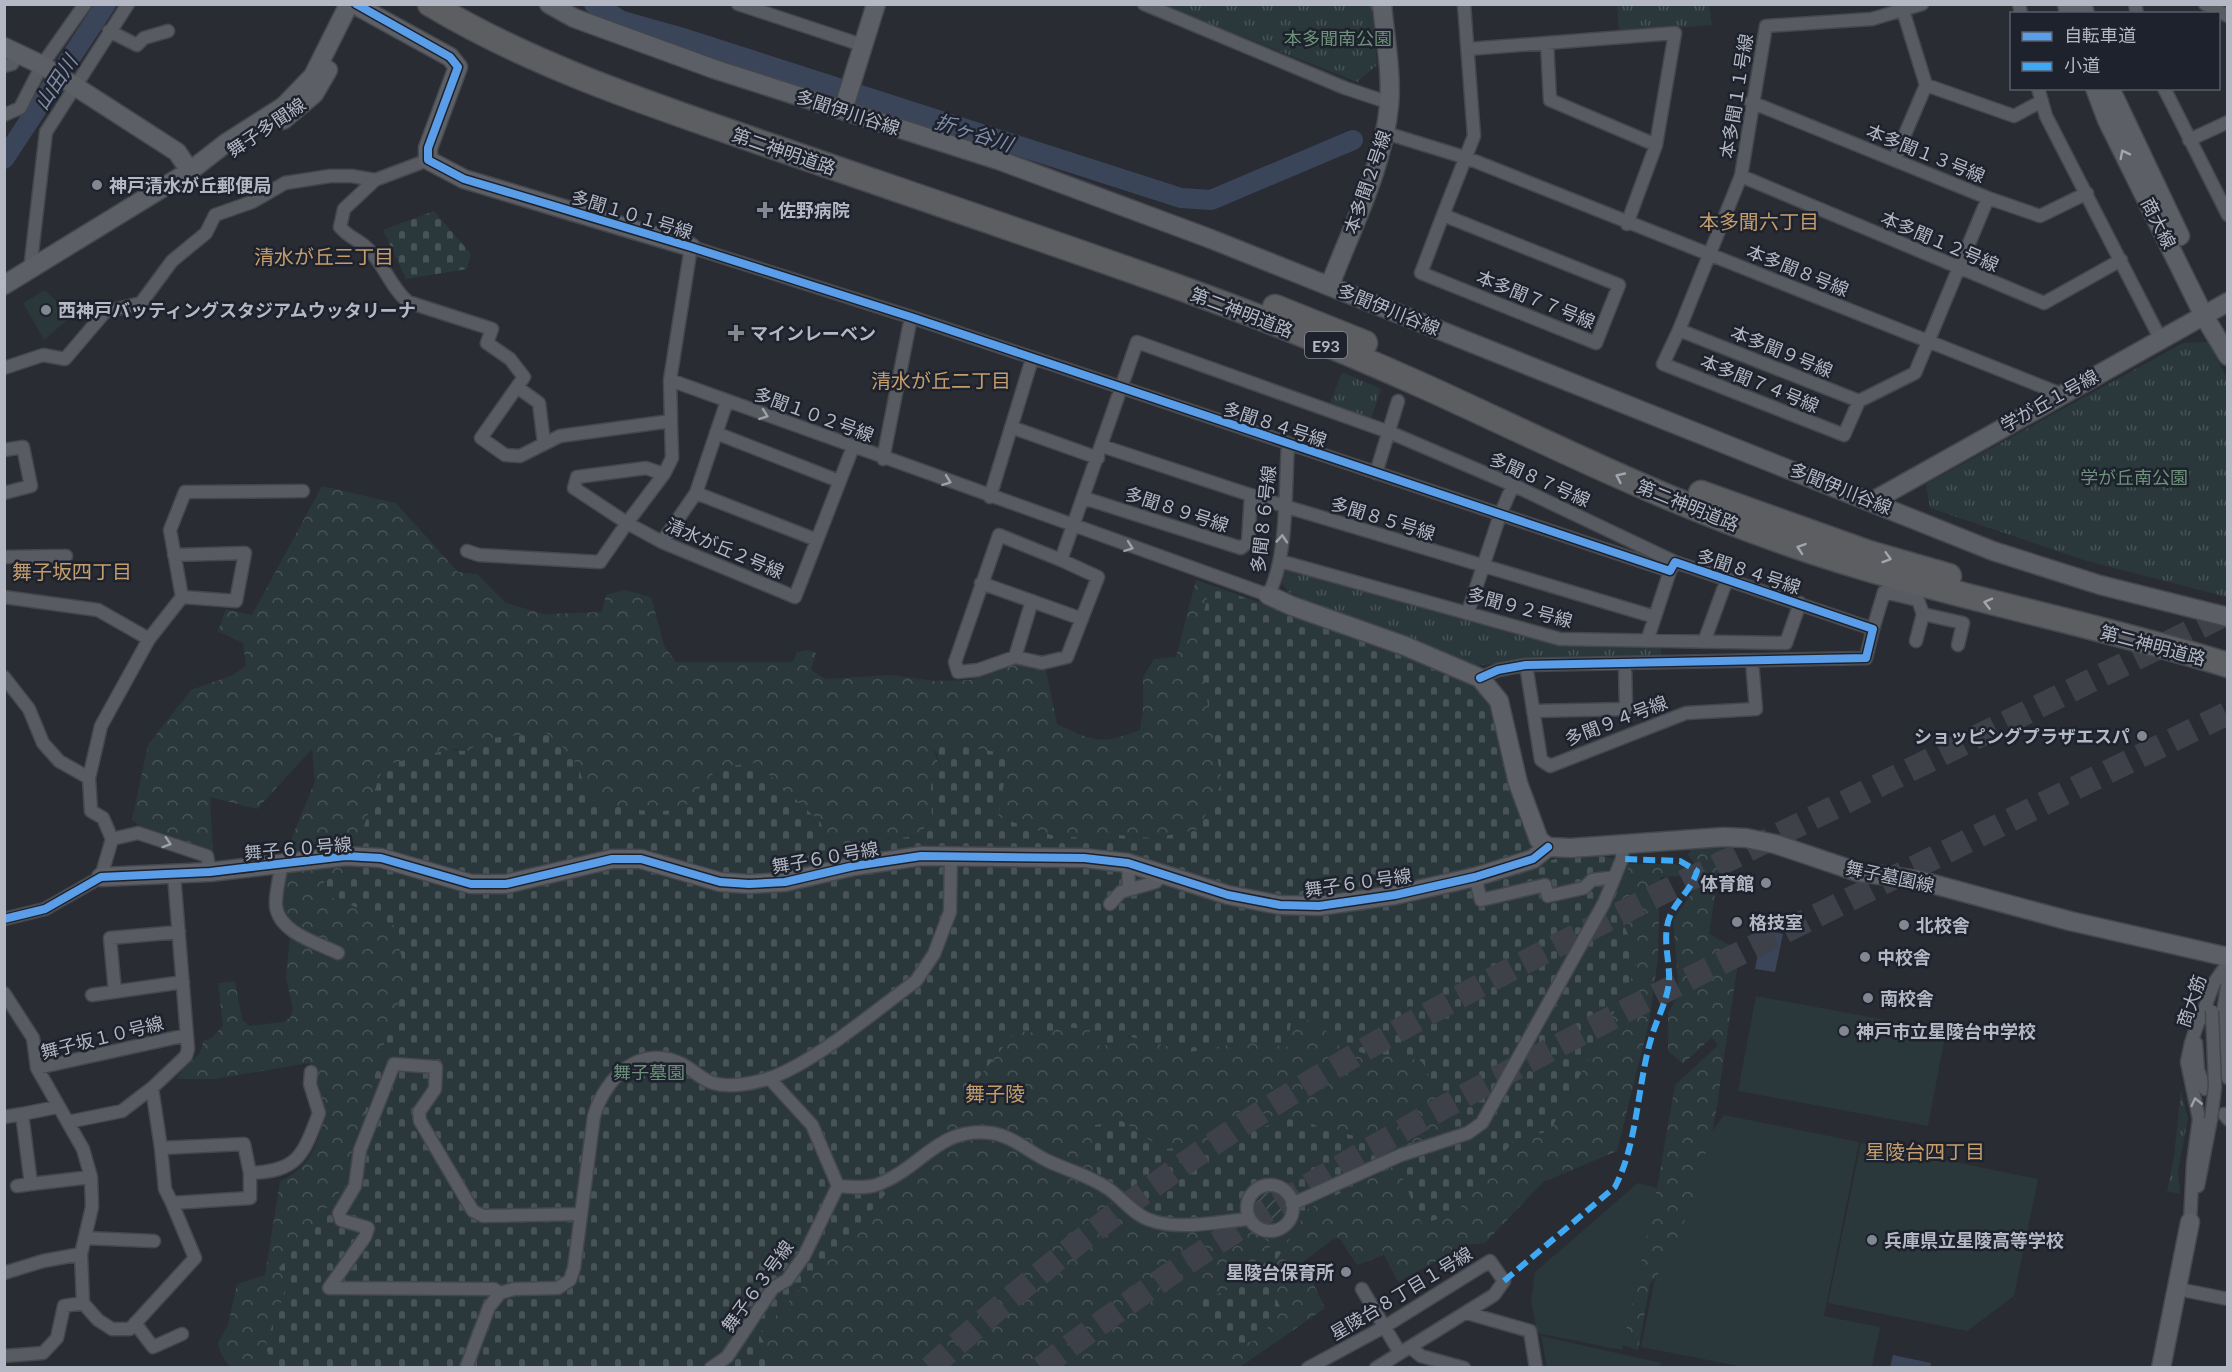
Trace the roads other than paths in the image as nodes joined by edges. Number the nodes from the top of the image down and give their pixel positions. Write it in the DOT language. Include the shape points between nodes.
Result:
graph roads {
  1 [pos="85,4"];
  2 [pos="128,4"];
  3 [pos="430,4"];
  4 [pos="464,4"];
  5 [pos="549,4"];
  6 [pos="738,4"];
  7 [pos="876,4"];
  8 [pos="1144,4"];
  9 [pos="1382,4"];
  10 [pos="1464,4"];
  11 [pos="1922,4"];
  12 [pos="2205,4"];
  13 [pos="357,5"];
  14 [pos="1902,8"];
  15 [pos="2228,16"];
  16 [pos="109,31"];
  17 [pos="168,31"];
  18 [pos="1546,43"];
  19 [pos="862,45"];
  20 [pos="1468,49"];
  21 [pos="9,56"];
  22 [pos="42,65"];
  23 [pos="1926,85"];
  24 [pos="76,86"];
  25 [pos="2039,90"];
  26 [pos="2095,90"];
  27 [pos="2111,90"];
  28 [pos="2165,90"];
  29 [pos="2042,101"];
  30 [pos="1751,102"];
  31 [pos="1390,103"];
  32 [pos="845,104"];
  33 [pos="4,115"];
  34 [pos="2228,122"];
  35 [pos="1386,133"];
  36 [pos="2188,140"];
  37 [pos="1656,145"];
  38 [pos="1467,158"];
  39 [pos="428,160"];
  40 [pos="1894,160"];
  41 [pos="190,171"];
  42 [pos="1741,176"];
  43 [pos="375,180"];
  44 [pos="2087,193"];
  45 [pos="1988,198"];
  46 [pos="1443,215"];
  47 [pos="2228,215"];
  48 [pos="1627,224"];
  49 [pos="691,247"];
  50 [pos="1709,253"];
  51 [pos="2121,260"];
  52 [pos="1958,268"];
  53 [pos="30,270"];
  54 [pos="4,285"];
  55 [pos="1330,285"];
  56 [pos="2216,310"];
  57 [pos="910,317"];
  58 [pos="1679,330"];
  59 [pos="2228,337"];
  60 [pos="2160,338"];
  61 [pos="1927,342"];
  62 [pos="2228,356"];
  63 [pos="1032,359"];
  64 [pos="4,368"];
  65 [pos="670,380"];
  66 [pos="521,382"];
  67 [pos="1120,389"];
  68 [pos="2061,394"];
  69 [pos="727,401"];
  70 [pos="1398,401"];
  71 [pos="1859,401"];
  72 [pos="671,421"];
  73 [pos="1011,427"];
  74 [pos="1389,432"];
  75 [pos="716,433"];
  76 [pos="544,443"];
  77 [pos="1288,445"];
  78 [pos="853,447"];
  79 [pos="4,450"];
  80 [pos="1100,452"];
  81 [pos="883,459"];
  82 [pos="1376,473"];
  83 [pos="664,474"];
  84 [pos="839,482"];
  85 [pos="1513,485"];
  86 [pos="303,491"];
  87 [pos="4,493"];
  88 [pos="696,493"];
  89 [pos="1251,495"];
  90 [pos="990,497"];
  91 [pos="1084,498"];
  92 [pos="1873,501"];
  93 [pos="1284,506"];
  94 [pos="1500,514"];
  95 [pos="627,524"];
  96 [pos="1074,527"];
  97 [pos="817,540"];
  98 [pos="662,542"];
  99 [pos="467,551"];
  100 [pos="174,555"];
  101 [pos="66,556"];
  102 [pos="4,557"];
  103 [pos="1061,560"];
  104 [pos="1280,561"];
  105 [pos="1672,566"];
  106 [pos="1485,568"];
  107 [pos="1727,579"];
  108 [pos="981,583"];
  109 [pos="1268,595"];
  110 [pos="4,597"];
  111 [pos="182,597"];
  112 [pos="1032,601"];
  113 [pos="1800,603"];
  114 [pos="1468,612"];
  115 [pos="1923,614"];
  116 [pos="1655,617"];
  117 [pos="2228,617"];
  118 [pos="1082,619"];
  119 [pos="1873,629"];
  120 [pos="149,639"];
  121 [pos="1647,641"];
  122 [pos="1916,641"];
  123 [pos="1704,642"];
  124 [pos="1958,645"];
  125 [pos="2228,648"];
  126 [pos="1014,657"];
  127 [pos="1752,661"];
  128 [pos="1625,663"];
  129 [pos="1526,665"];
  130 [pos="2228,665"];
  131 [pos="4,677"];
  132 [pos="1480,678"];
  133 [pos="1533,711"];
  134 [pos="89,778"];
  135 [pos="112,839"];
  136 [pos="1623,843"];
  137 [pos="1548,847"];
  138 [pos="951,855"];
  139 [pos="282,863"];
  140 [pos="1128,863"];
  141 [pos="210,872"];
  142 [pos="1163,873"];
  143 [pos="174,874"];
  144 [pos="101,877"];
  145 [pos="1475,877"];
  146 [pos="1615,877"];
  147 [pos="1129,888"];
  148 [pos="1110,904"];
  149 [pos="4,920"];
  150 [pos="178,932"];
  151 [pos="338,953"];
  152 [pos="2228,957"];
  153 [pos="2228,963"];
  154 [pos="2228,975"];
  155 [pos="2228,981"];
  156 [pos="183,982"];
  157 [pos="115,992"];
  158 [pos="4,993"];
  159 [pos="93,995"];
  160 [pos="2207,1013"];
  161 [pos="187,1035"];
  162 [pos="37,1068"];
  163 [pos="311,1072"];
  164 [pos="769,1078"];
  165 [pos="2228,1078"];
  166 [pos="152,1088"];
  167 [pos="2205,1089"];
  168 [pos="57,1107"];
  169 [pos="22,1114"];
  170 [pos="4,1117"];
  171 [pos="68,1122"];
  172 [pos="161,1148"];
  173 [pos="250,1173"];
  174 [pos="91,1177"];
  175 [pos="31,1184"];
  176 [pos="17,1186"];
  177 [pos="838,1186"];
  178 [pos="172,1203"];
  179 [pos="1292,1204"];
  180 [pos="581,1214"];
  181 [pos="1250,1219"];
  182 [pos="2190,1222"];
  183 [pos="85,1238"];
  184 [pos="154,1241"];
  185 [pos="81,1254"];
  186 [pos="4,1273"];
  187 [pos="1362,1289"];
  188 [pos="2178,1289"];
  189 [pos="500,1293"];
  190 [pos="2228,1299"];
  191 [pos="83,1303"];
  192 [pos="1467,1313"];
  193 [pos="135,1323"];
  194 [pos="1384,1327"];
  195 [pos="182,1334"];
  196 [pos="1405,1350"];
  197 [pos="4,1356"];
  198 [pos="466,1368"];
  199 [pos="711,1368"];
  200 [pos="1308,1368"];
  201 [pos="1376,1368"];
  202 [pos="1464,1368"];
  203 [pos="1536,1368"];
  204 [pos="2162,1368"];
  1 -- 22 [label="street"];
  2 -- 16 [label="street"];
  130 -- 3 [label="highway, 第二神明道路 / E93, one-way" via="1909,582 1771,538 1653,492 1425,386 1290,330 1184,289 613,90 490,37"];
  4 -- 125 [label="highway, 第二神明道路 / E93, one-way" via="541,43 609,71 1123,250 1307,319 1660,477 1777,522 1869,553"];
  5 -- 32 [label="street, 多聞伊川谷線" via="574,18 704,65"];
  6 -- 19 [label="street"];
  7 -- 19 [label="street"];
  8 -- 31 [label="street"];
  9 -- 31 [label="street, 本多聞２号線"];
  10 -- 20 [label="street, 本多聞７７号線"];
  11 -- 14 [label="street, 本多聞１１号線"];
  12 -- 15 [label="street"];
  13 -- 39 [label="street" via="450,57 458,67 428,148"];
  13 -- 41 [label="street, 舞子多聞線" via="313,76 284,106"];
  14 -- 23 [label="street"];
  14 -- 30 [label="street, 本多聞１１号線" via="1872,19 1766,26"];
  16 -- 17 [label="street" via="137,45 144,38"];
  16 -- 24 [label="street"];
  18 -- 20 [label="street"];
  18 -- 37 [label="street" via="1550,100"];
  18 -- 37 [label="street" via="1675,33"];
  19 -- 32 [label="street"];
  20 -- 38 [label="street, 本多聞７７号線" via="1474,136"];
  21 -- 22 [label="street"];
  22 -- 24 [label="street"];
  22 -- 33 [label="street" via="20,108"];
  23 -- 29 [label="street" via="2014,116"];
  23 -- 40 [label="street"];
  24 -- 41 [label="street" via="177,152"];
  24 -- 53 [label="street" via="46,132"];
  25 -- 29 [label="street"];
  56 -- 26 [label="street, 商大線, one-way" via="2107,120"];
  27 -- 56 [label="street, 商大線"];
  28 -- 36 [label="street"];
  29 -- 44 [label="street"];
  30 -- 40 [label="street, 本多聞１３号線"];
  30 -- 42 [label="street, 本多聞１１号線"];
  31 -- 35 [label="street, 本多聞２号線"];
  32 -- 55 [label="street, 多聞伊川谷線"];
  34 -- 36 [label="street"];
  35 -- 38 [label="street, 本多聞８号線"];
  35 -- 55 [label="street, 本多聞２号線"];
  36 -- 47 [label="street"];
  37 -- 48 [label="street"];
  38 -- 46 [label="street, 本多聞７７号線"];
  38 -- 48 [label="street, 本多聞８号線"];
  39 -- 43 [label="street"];
  39 -- 49 [label="street, 多聞１０１号線" via="464,179"];
  40 -- 45 [label="street, 本多聞１３号線"];
  41 -- 53 [label="street, 舞子多聞線"];
  42 -- 50 [label="street, 本多聞１１号線"];
  42 -- 52 [label="street, 本多聞１２号線"];
  43 -- 64 [label="street" via="330,176 285,183 252,202 215,215 206,233 172,261 141,303 105,312 66,359 43,355"];
  43 -- 66 [label="street" via="344,209 340,227 367,248 408,302 492,329 487,343 510,359"];
  44 -- 45 [label="street, 本多聞１３号線" via="2040,216"];
  44 -- 51 [label="street"];
  45 -- 52 [label="street"];
  46 -- 46 [label="street, 本多聞７７号線" via="1421,273 1596,343 1619,285"];
  48 -- 50 [label="street, 本多聞８号線"];
  49 -- 57 [label="street, 多聞１０１号線"];
  49 -- 65 [label="street"];
  50 -- 58 [label="street"];
  50 -- 61 [label="street, 本多聞８号線"];
  51 -- 52 [label="street, 本多聞１２号線" via="2044,303"];
  51 -- 60 [label="street"];
  52 -- 61 [label="street"];
  53 -- 54 [label="street, 舞子多聞線"];
  55 -- 92 [label="street, 多聞伊川谷線"];
  56 -- 59 [label="street, 商大線"];
  56 -- 60 [label="street, 学が丘１号線"];
  56 -- 62 [label="street, 商大線"];
  57 -- 63 [label="street, 多聞１０１号線"];
  57 -- 81 [label="street"];
  58 -- 71 [label="street, 本多聞９号線"];
  58 -- 71 [label="street, 本多聞７４号線" via="1663,364 1844,435"];
  60 -- 68 [label="street, 学が丘１号線"];
  61 -- 68 [label="street, 本多聞８号線"];
  61 -- 71 [label="street" via="1915,373"];
  63 -- 67 [label="street, 多聞８４号線"];
  63 -- 73 [label="street"];
  65 -- 69 [label="street, 多聞１０２号線"];
  65 -- 72 [label="street"];
  66 -- 76 [label="street" via="539,403"];
  66 -- 76 [label="street" via="481,438 505,455 520,456"];
  67 -- 74 [label="street, 多聞８７号線" via="1137,342"];
  67 -- 77 [label="street, 多聞８４号線"];
  67 -- 80 [label="street"];
  68 -- 92 [label="street, 学が丘１号線"];
  69 -- 75 [label="street"];
  69 -- 78 [label="street, 多聞１０２号線, one-way"];
  70 -- 74 [label="street"];
  72 -- 76 [label="street" via="560,436"];
  72 -- 83 [label="street" via="672,458"];
  73 -- 80 [label="street, 多聞８５号線"];
  73 -- 90 [label="street"];
  74 -- 82 [label="street"];
  74 -- 85 [label="street, 多聞８７号線"];
  75 -- 84 [label="street"];
  75 -- 88 [label="street"];
  77 -- 82 [label="street, 多聞８４号線"];
  77 -- 93 [label="street, 多聞８６号線"];
  78 -- 81 [label="street, 多聞１０２号線"];
  78 -- 84 [label="street, 清水が丘２号線"];
  79 -- 87 [label="street" via="23,447 31,486"];
  80 -- 89 [label="street, 多聞８５号線"];
  80 -- 91 [label="street"];
  81 -- 90 [label="street, 多聞１０２号線, one-way"];
  82 -- 94 [label="street, 多聞８４号線"];
  83 -- 95 [label="street"];
  83 -- 95 [label="street, 清水が丘２号線" via="646,468 577,477 574,489"];
  84 -- 97 [label="street, 清水が丘２号線"];
  85 -- 94 [label="street"];
  85 -- 105 [label="street, 多聞８７号線"];
  86 -- 100 [label="street" via="185,492 170,530"];
  88 -- 97 [label="street"];
  88 -- 98 [label="street"];
  89 -- 91 [label="street, 多聞８９号線" via="1248,542 1241,548"];
  89 -- 93 [label="street, 多聞８５号線"];
  90 -- 96 [label="street, 多聞１０２号線"];
  91 -- 96 [label="street"];
  92 -- 117 [label="street, 多聞伊川谷線" via="1993,551 2053,571"];
  104 -- 93 [label="street, 多聞８６号線, one-way"];
  93 -- 106 [label="street, 多聞８５号線"];
  94 -- 105 [label="street, 多聞８４号線"];
  94 -- 106 [label="street"];
  95 -- 98 [label="street, 清水が丘２号線"];
  95 -- 99 [label="street" via="600,562 478,555"];
  96 -- 103 [label="street"];
  96 -- 109 [label="street, one-way"];
  97 -- 98 [label="street, 清水が丘２号線" via="795,597"];
  100 -- 111 [label="street"];
  100 -- 111 [label="street" via="245,553 236,601"];
  101 -- 102 [label="street"];
  103 -- 108 [label="street" via="999,535"];
  103 -- 118 [label="street" via="1098,577"];
  104 -- 109 [label="street, 多聞８６号線"];
  104 -- 114 [label="street, 多聞９２号線"];
  105 -- 107 [label="street, 多聞８４号線"];
  105 -- 116 [label="street"];
  106 -- 114 [label="street"];
  106 -- 116 [label="street, 多聞８５号線"];
  107 -- 113 [label="street, 多聞８４号線"];
  107 -- 123 [label="street"];
  108 -- 112 [label="street"];
  108 -- 126 [label="street" via="955,662 958,672 978,670"];
  109 -- 132 [label="street" via="1405,645"];
  110 -- 120 [label="street" via="98,610"];
  111 -- 120 [label="street"];
  112 -- 118 [label="street"];
  112 -- 126 [label="street"];
  113 -- 119 [label="street, 多聞８４号線"];
  113 -- 123 [label="street, 多聞９２号線" via="1786,643"];
  114 -- 121 [label="street, 多聞９２号線" via="1560,639"];
  115 -- 119 [label="street" via="1918,600 1884,592"];
  115 -- 122 [label="street"];
  115 -- 124 [label="street" via="1963,623"];
  116 -- 121 [label="street"];
  118 -- 126 [label="street" via="1067,657 1042,663"];
  119 -- 127 [label="street" via="1866,658"];
  120 -- 134 [label="street" via="101,726"];
  121 -- 123 [label="street, 多聞９２号線"];
  127 -- 128 [label="street"];
  127 -- 133 [label="street, 多聞９４号線" via="1756,708 1686,713 1550,766 1541,760"];
  128 -- 129 [label="street"];
  128 -- 133 [label="street" via="1626,709"];
  129 -- 132 [label="street"];
  129 -- 133 [label="street, 多聞９４号線"];
  131 -- 134 [label="street" via="58,761"];
  132 -- 137 [label="street" via="1499,701 1518,783 1539,840"];
  134 -- 135 [label="street" via="91,811 103,818"];
  135 -- 141 [label="street, one-way" via="138,833 207,856"];
  135 -- 144 [label="street"];
  136 -- 137 [label="street, 舞子墓園線"];
  136 -- 146 [label="street"];
  136 -- 152 [label="street, 舞子墓園線" via="1746,838 1858,872 1918,880"];
  137 -- 145 [label="street, 舞子６０号線" via="1533,859"];
  138 -- 139 [label="street, 舞子６０号線" via="854,866 785,882 749,884 720,882 641,859 612,860 506,884 471,884 381,858 346,856"];
  138 -- 140 [label="street, 舞子６０号線" via="1084,858"];
  138 -- 164 [label="street" via="950,912 934,954 916,981 815,1053"];
  139 -- 141 [label="street, 舞子６０号線"];
  139 -- 151 [label="street" via="276,905 279,916 293,932"];
  140 -- 142 [label="street, 舞子６０号線"];
  140 -- 147 [label="street"];
  141 -- 143 [label="street, 舞子６０号線"];
  142 -- 145 [label="street, 舞子６０号線" via="1228,895 1280,905 1319,906 1395,895"];
  142 -- 147 [label="street" via="1156,882"];
  143 -- 144 [label="street, 舞子６０号線"];
  143 -- 150 [label="street, 舞子坂１０号線"];
  144 -- 149 [label="street, 舞子６０号線" via="45,909"];
  145 -- 146 [label="street" via="1481,900 1545,885 1548,896 1584,888 1593,880"];
  146 -- 179 [label="street" via="1539,1024 1482,1123 1468,1133 1401,1155"];
  147 -- 148 [label="street"];
  150 -- 156 [label="street, 舞子坂１０号線"];
  150 -- 157 [label="street" via="110,938"];
  153 -- 160 [label="street, 商大筋" via="2214,983"];
  154 -- 160 [label="street"];
  155 -- 165 [label="street, 商大筋" via="2222,1019"];
  156 -- 157 [label="street"];
  156 -- 161 [label="street, 舞子坂１０号線"];
  157 -- 159 [label="street"];
  158 -- 162 [label="street" via="33,1038"];
  160 -- 167 [label="street, 商大筋" via="2196,1038 2196,1060"];
  160 -- 182 [label="street, bridge" via="2215,1087"];
  182 -- 160 [label="street, one-way" via="2199,1119 2187,1062 2191,1043"];
  161 -- 162 [label="street, 舞子坂１０号線"];
  161 -- 166 [label="street, 舞子坂１０号線" via="186,1056"];
  162 -- 168 [label="street, 舞子坂１０号線"];
  163 -- 173 [label="street" via="310,1084 319,1113 301,1154 276,1172"];
  164 -- 177 [label="street" via="812,1125"];
  164 -- 180 [label="street" via="740,1085 712,1083 660,1055 623,1069 600,1098 594,1116"];
  166 -- 171 [label="street, 舞子坂１０号線" via="122,1111"];
  166 -- 172 [label="street"];
  168 -- 169 [label="street"];
  168 -- 171 [label="street, 舞子坂１０号線"];
  169 -- 170 [label="street"];
  169 -- 175 [label="street"];
  171 -- 174 [label="street, 舞子坂１０号線"];
  172 -- 173 [label="street" via="244,1144"];
  172 -- 178 [label="street" via="165,1189"];
  173 -- 178 [label="street" via="250,1198"];
  174 -- 175 [label="street"];
  174 -- 183 [label="street, 舞子坂１０号線" via="92,1207"];
  175 -- 176 [label="street"];
  177 -- 181 [label="street" via="876,1186 892,1179 949,1137 992,1133 1108,1188 1147,1220 1168,1224"];
  177 -- 199 [label="street, 舞子６３号線" via="788,1280 773,1288 727,1358"];
  178 -- 193 [label="street" via="195,1258"];
  179 -- 181 [label="street" via="1288,1222 1277,1229 1259,1228"];
  179 -- 181 [label="street" via="1283,1189 1264,1185 1249,1198"];
  180 -- 189 [label="street" via="570,1280 558,1288 514,1288"];
  180 -- 189 [label="street" via="483,1216 473,1211 420,1121 419,1112 435,1089 436,1067 394,1064 360,1150 355,1186 339,1213 341,1220 368,1228 329,1288 494,1289"];
  182 -- 188 [label="street"];
  183 -- 184 [label="street"];
  183 -- 185 [label="street, 舞子坂１０号線"];
  185 -- 186 [label="street"];
  185 -- 191 [label="street, 舞子坂１０号線"];
  187 -- 194 [label="street"];
  188 -- 190 [label="street"];
  188 -- 204 [label="street"];
  189 -- 198 [label="street" via="489,1307"];
  191 -- 193 [label="street" via="112,1329 130,1329"];
  191 -- 197 [label="street" via="64,1306 57,1338 42,1353"];
  192 -- 194 [label="street, 星陵台８丁目１号線" via="1494,1295 1504,1281 1490,1262"];
  192 -- 196 [label="street"];
  192 -- 203 [label="street" via="1530,1331"];
  193 -- 195 [label="street" via="153,1347"];
  194 -- 196 [label="street"];
  194 -- 200 [label="street, 星陵台８丁目１号線"];
  196 -- 201 [label="street"];
  196 -- 202 [label="street"];
}
